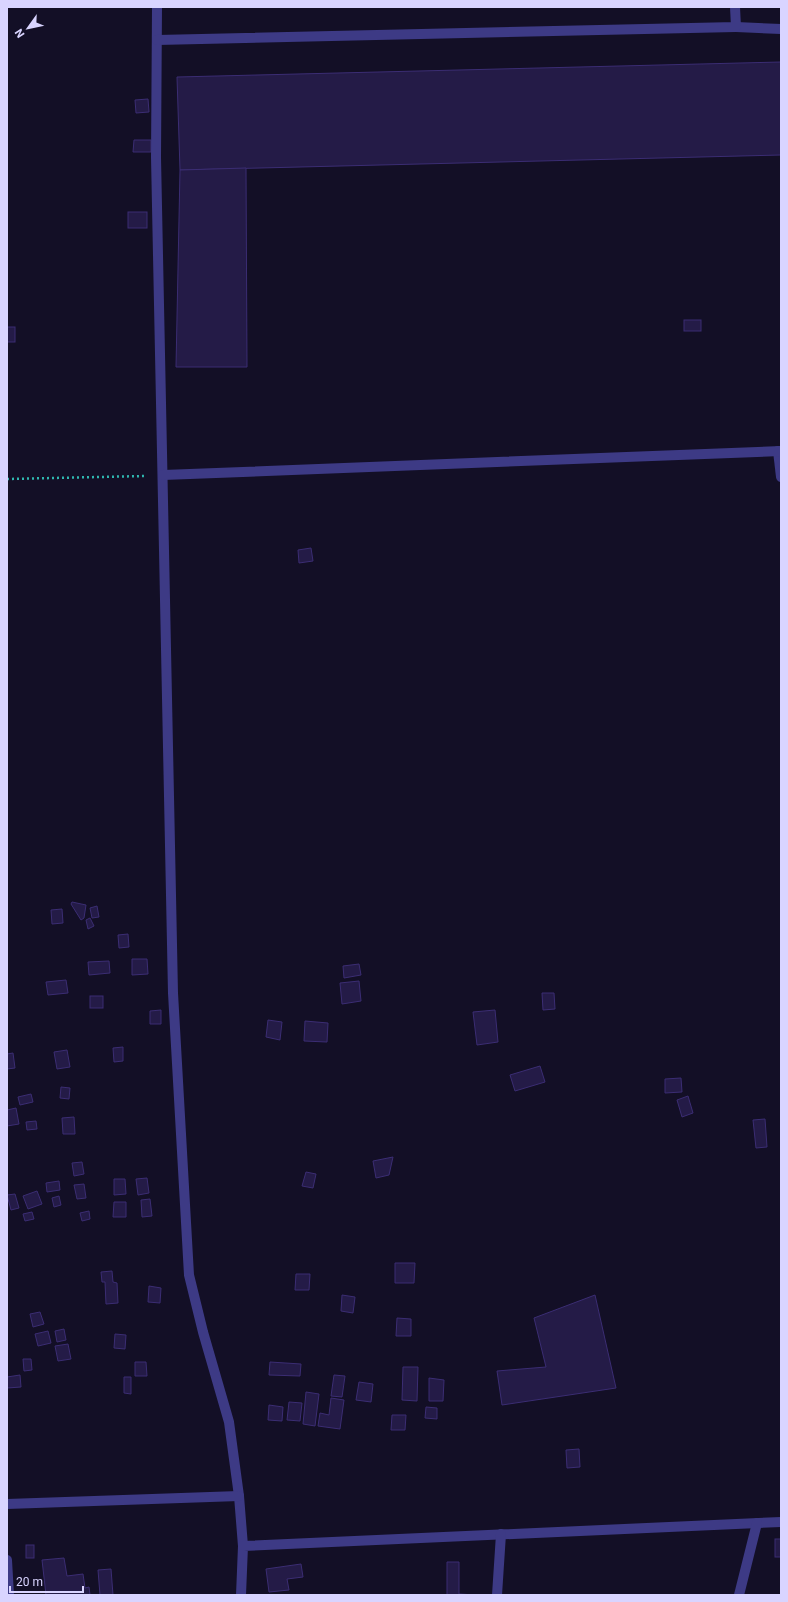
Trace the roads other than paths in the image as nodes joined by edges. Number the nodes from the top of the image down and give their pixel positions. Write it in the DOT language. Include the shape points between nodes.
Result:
graph roads {
  1 [pos="157,7"];
  2 [pos="735,7"];
  3 [pos="736,27"];
  4 [pos="781,29"];
  5 [pos="157,40"];
  6 [pos="779,451"];
  7 [pos="163,475"];
  8 [pos="781,477"];
  9 [pos="239,1496"];
  10 [pos="7,1504"];
  11 [pos="781,1522"];
  12 [pos="756,1523"];
  13 [pos="501,1534"];
  14 [pos="243,1546"];
  15 [pos="7,1560"];
  16 [pos="9,1595"];
  17 [pos="241,1595"];
  18 [pos="497,1595"];
  19 [pos="739,1595"];
  1 -- 5 [label="street"];
  2 -- 3 [label="street"];
  3 -- 4 [label="street"];
  3 -- 5 [label="street"];
  5 -- 7 [label="street"];
  6 -- 7 [label="street"];
  6 -- 8 [label="street"];
  7 -- 9 [label="street" via="173,993 190,1275 203,1332 229,1422"];
  9 -- 10 [label="street"];
  9 -- 14 [label="street"];
  11 -- 12 [label="street"];
  12 -- 13 [label="street"];
  12 -- 19 [label="street"];
  13 -- 14 [label="street"];
  13 -- 18 [label="street"];
  14 -- 17 [label="street"];
  15 -- 16 [label="street"];
}
